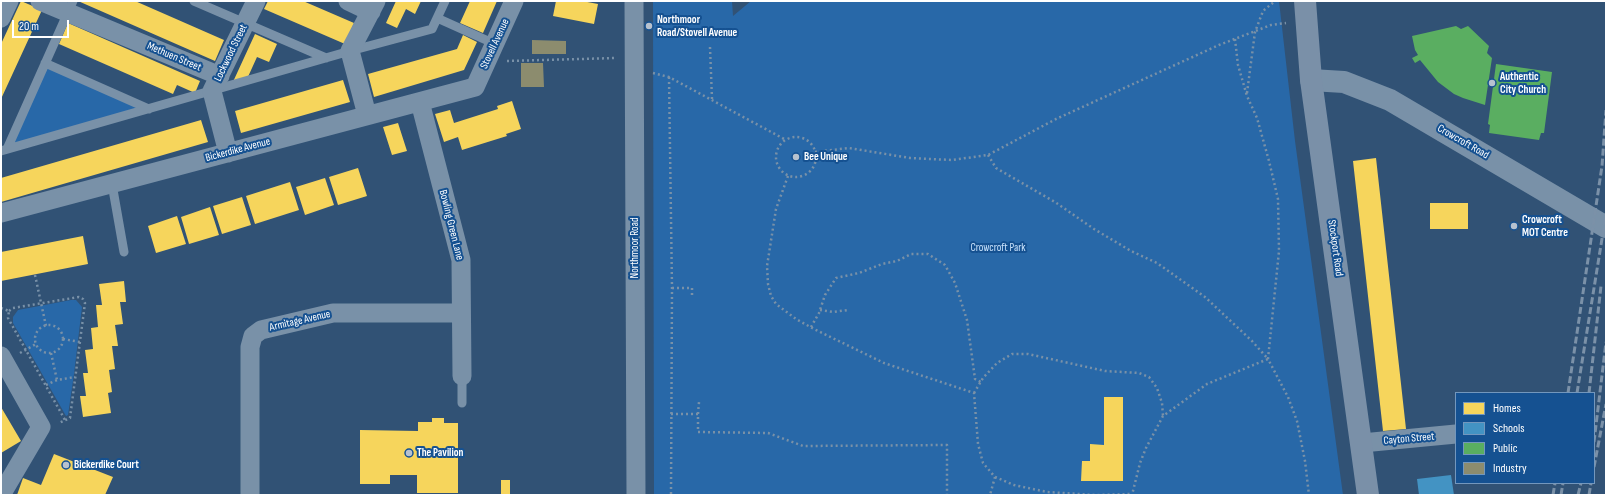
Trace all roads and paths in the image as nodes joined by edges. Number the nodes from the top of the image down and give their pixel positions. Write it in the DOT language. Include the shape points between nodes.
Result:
graph roads {
  1 [pos="9,1"];
  2 [pos="40,1"];
  3 [pos="194,1"];
  4 [pos="256,1"];
  5 [pos="348,1"];
  6 [pos="445,1"];
  7 [pos="514,1"];
  8 [pos="634,1"];
  9 [pos="1274,1"];
  10 [pos="374,6"];
  11 [pos="70,7"];
  12 [pos="1306,11"];
  13 [pos="1,18"];
  14 [pos="437,18"];
  15 [pos="245,23"];
  16 [pos="1255,32"];
  17 [pos="1235,39"];
  18 [pos="495,44"];
  19 [pos="710,47"];
  20 [pos="350,51"];
  21 [pos="326,58"];
  22 [pos="486,62"];
  23 [pos="45,63"];
  24 [pos="635,65"];
  25 [pos="669,77"];
  26 [pos="1311,80"];
  27 [pos="216,84"];
  28 [pos="475,87"];
  29 [pos="1247,96"];
  30 [pos="712,99"];
  31 [pos="420,102"];
  32 [pos="149,109"];
  33 [pos="367,115"];
  34 [pos="786,140"];
  35 [pos="4,150"];
  36 [pos="815,152"];
  37 [pos="228,153"];
  38 [pos="988,155"];
  39 [pos="788,176"];
  40 [pos="112,184"];
  41 [pos="1,213"];
  42 [pos="1606,227"];
  43 [pos="124,252"];
  44 [pos="35,274"];
  45 [pos="672,288"];
  46 [pos="692,297"];
  47 [pos="41,303"];
  48 [pos="1,308"];
  49 [pos="820,310"];
  50 [pos="848,310"];
  51 [pos="9,311"];
  52 [pos="461,313"];
  53 [pos="46,326"];
  54 [pos="811,327"];
  55 [pos="63,339"];
  56 [pos="80,342"];
  57 [pos="36,344"];
  58 [pos="26,350"];
  59 [pos="51,353"];
  60 [pos="1,356"];
  61 [pos="1268,359"];
  62 [pos="462,376"];
  63 [pos="75,377"];
  64 [pos="57,380"];
  65 [pos="981,382"];
  66 [pos="46,385"];
  67 [pos="974,392"];
  68 [pos="699,402"];
  69 [pos="462,403"];
  70 [pos="671,414"];
  71 [pos="698,414"];
  72 [pos="1163,416"];
  73 [pos="1455,434"];
  74 [pos="1362,443"];
  75 [pos="995,477"];
  76 [pos="1,495"];
  77 [pos="250,495"];
  78 [pos="636,495"];
  79 [pos="671,495"];
  80 [pos="947,495"];
  81 [pos="990,495"];
  82 [pos="1132,495"];
  83 [pos="1309,495"];
  84 [pos="1368,495"];
  1 -- 13 [label="street"];
  2 -- 11 [label="street, Methuen Street"];
  3 -- 15 [label="lane"];
  4 -- 15 [label="street, Lockwood Street"];
  5 -- 10 [label="street"];
  6 -- 14 [label="lane"];
  7 -- 18 [label="street, Stovell Avenue"];
  8 -- 24 [label="street, Northmoor Road"];
  9 -- 16 [label="path" via="1263,11"];
  10 -- 20 [label="street"];
  11 -- 23 [label="lane"];
  11 -- 27 [label="street, Methuen Street"];
  12 -- 16 [label="path"];
  12 -- 26 [label="highway, Stockport Road"];
  14 -- 18 [label="lane"];
  14 -- 20 [label="lane" via="432,29"];
  15 -- 21 [label="lane"];
  15 -- 27 [label="street, Lockwood Street"];
  16 -- 17 [label="path"];
  16 -- 29 [label="path"];
  17 -- 29 [label="path" via="1238,65"];
  17 -- 38 [label="path" via="1056,119"];
  18 -- 22 [label="street, Stovell Avenue"];
  19 -- 30 [label="path"];
  20 -- 21 [label="lane"];
  20 -- 33 [label="street"];
  21 -- 27 [label="lane"];
  22 -- 24 [label="path"];
  22 -- 28 [label="street, Stovell Avenue"];
  23 -- 32 [label="lane"];
  23 -- 35 [label="lane"];
  24 -- 25 [label="path"];
  24 -- 78 [label="street, Northmoor Road"];
  25 -- 30 [label="path"];
  25 -- 45 [label="path"];
  26 -- 42 [label="street, Crowcroft Road" via="1344,82 1390,100"];
  26 -- 74 [label="highway, Stockport Road"];
  27 -- 32 [label="lane"];
  27 -- 37 [label="street, Lockwood Street"];
  28 -- 31 [label="street, Bickerdike Avenue"];
  29 -- 61 [label="path" via="1269,160 1278,199 1279,251"];
  30 -- 34 [label="path"];
  31 -- 33 [label="street, Bickerdike Avenue"];
  31 -- 52 [label="street, Bowling Green Lane" via="461,260"];
  32 -- 35 [label="lane"];
  33 -- 37 [label="street, Bickerdike Avenue"];
  34 -- 36 [label="path" via="803,139"];
  34 -- 39 [label="path" via="778,149 776,161 778,167"];
  36 -- 38 [label="path" via="849,148 910,158 952,160"];
  36 -- 39 [label="path" via="811,170 801,177"];
  37 -- 40 [label="street, Bickerdike Avenue"];
  38 -- 61 [label="path" via="996,168 1100,232 1157,263 1205,297"];
  39 -- 54 [label="path" via="776,209 767,266 768,284 776,304"];
  40 -- 41 [label="street, Bickerdike Avenue"];
  40 -- 43 [label="lane"];
  44 -- 47 [label="path"];
  45 -- 46 [label="path" via="692,288"];
  45 -- 70 [label="path"];
  47 -- 51 [label="path"];
  47 -- 53 [label="path"];
  47 -- 56 [label="path" via="78,297 83,299 85,303"];
  48 -- 51 [label="path"];
  49 -- 50 [label="path"];
  49 -- 54 [label="path"];
  49 -- 65 [label="path" via="825,295 836,278 897,262 911,254 928,254 945,265 955,283 967,320 976,379"];
  51 -- 58 [label="path" via="8,318"];
  52 -- 62 [label="street, Bowling Green Lane"];
  52 -- 77 [label="street, Armitage Avenue" via="333,312 261,330 253,336 250,347"];
  53 -- 55 [label="path" via="58,328"];
  53 -- 57 [label="path" via="36,333"];
  54 -- 67 [label="path" via="884,363"];
  55 -- 56 [label="path"];
  55 -- 59 [label="path" via="62,346"];
  56 -- 63 [label="path"];
  57 -- 58 [label="path"];
  57 -- 59 [label="path" via="39,349"];
  58 -- 66 [label="path"];
  59 -- 64 [label="path"];
  60 -- 76 [label="street" via="41,427"];
  61 -- 72 [label="path" via="1207,384"];
  61 -- 83 [label="path" via="1297,420"];
  62 -- 69 [label="lane"];
  63 -- 64 [label="path"];
  63 -- 66 [label="path" via="70,418 65,420"];
  64 -- 66 [label="path"];
  65 -- 67 [label="path"];
  65 -- 72 [label="path" via="997,363 1012,354 1028,354 1105,371 1139,372 1149,377 1157,388"];
  67 -- 75 [label="path" via="978,444 983,463"];
  68 -- 71 [label="path"];
  70 -- 71 [label="path"];
  70 -- 79 [label="path"];
  71 -- 80 [label="path" via="698,432 768,433 803,446 947,445"];
  72 -- 82 [label="path" via="1140,463"];
  73 -- 74 [label="street, Cayton Street"];
  74 -- 84 [label="highway, Stockport Road"];
  75 -- 81 [label="path"];
  75 -- 82 [label="path" via="1014,485 1047,492"];
}
